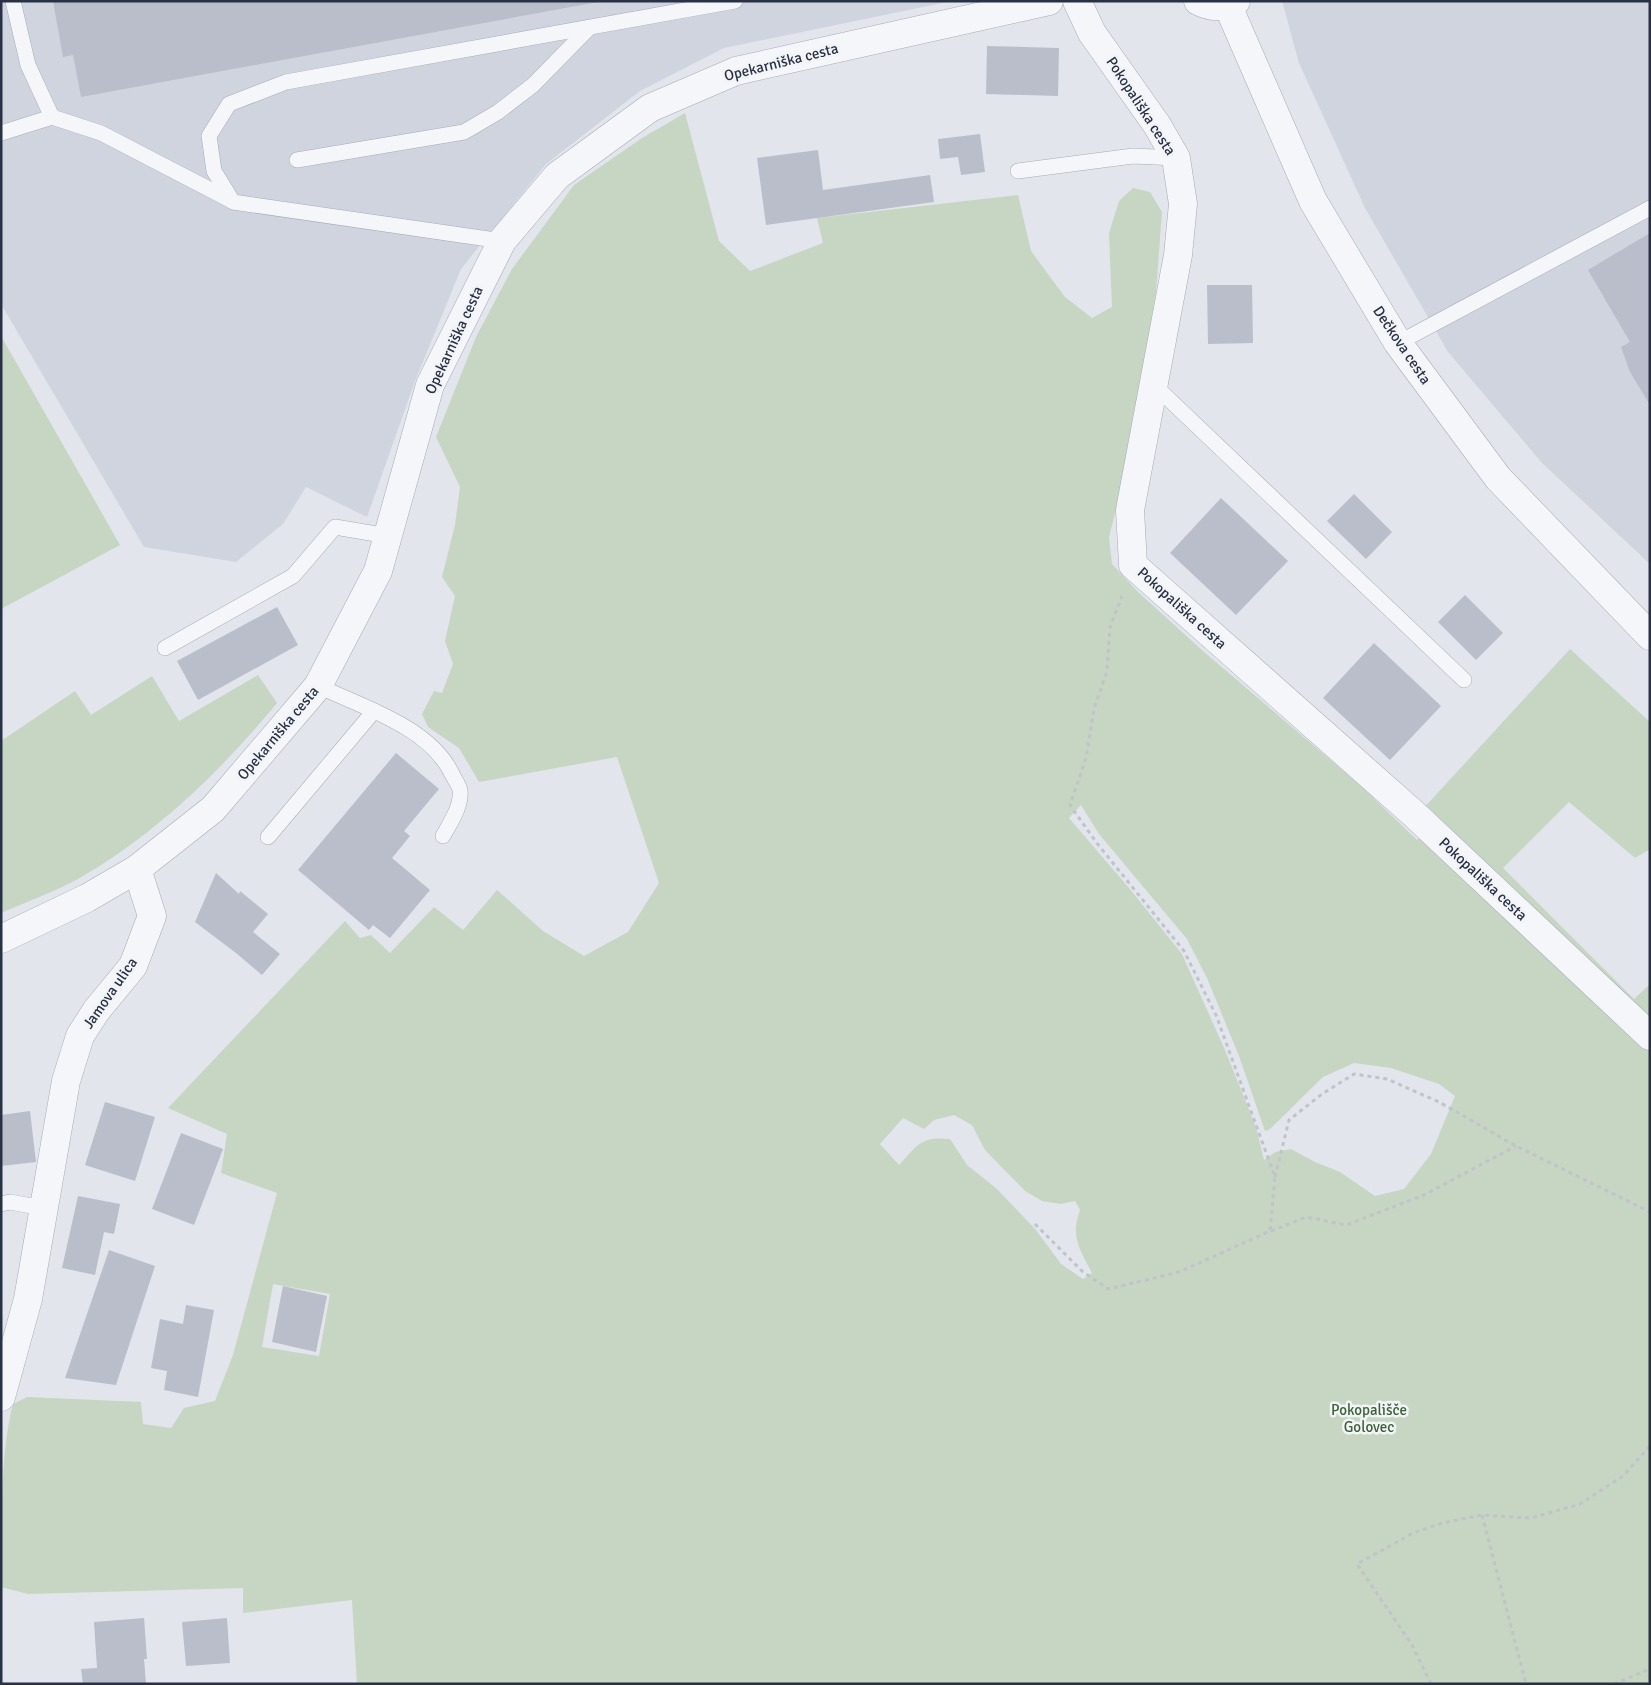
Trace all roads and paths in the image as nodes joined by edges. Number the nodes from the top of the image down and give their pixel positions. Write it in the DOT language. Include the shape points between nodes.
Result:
graph roads {
  1 [pos="13,1"];
  2 [pos="735,1"];
  3 [pos="1049,1"];
  4 [pos="1077,1"];
  5 [pos="1198,1"];
  6 [pos="1232,3"];
  7 [pos="589,28"];
  8 [pos="52,116"];
  9 [pos="1,133"];
  10 [pos="1176,158"];
  11 [pos="298,160"];
  12 [pos="1018,171"];
  13 [pos="233,202"];
  14 [pos="1650,208"];
  15 [pos="502,242"];
  16 [pos="1398,343"];
  17 [pos="1154,385"];
  18 [pos="388,536"];
  19 [pos="1133,565"];
  20 [pos="1650,636"];
  21 [pos="165,648"];
  22 [pos="1464,680"];
  23 [pos="318,686"];
  24 [pos="374,710"];
  25 [pos="443,836"];
  26 [pos="268,837"];
  27 [pos="137,869"];
  28 [pos="1,939"];
  29 [pos="1650,1036"];
  30 [pos="1516,1146"];
  31 [pos="1275,1177"];
  32 [pos="1,1204"];
  33 [pos="43,1208"];
  34 [pos="1650,1212"];
  35 [pos="1036,1224"];
  36 [pos="1270,1231"];
  37 [pos="1,1397"];
  38 [pos="1650,1446"];
  39 [pos="1482,1515"];
  40 [pos="1650,1669"];
  41 [pos="1431,1684"];
  42 [pos="1526,1684"];
  43 [pos="1614,1684"];
  1 -- 8 [label="lane" via="28,65"];
  2 -- 7 [label="lane"];
  3 -- 15 [label="street, Opekarniška cesta" via="736,71 650,108 556,176"];
  4 -- 10 [label="street, Pokopališka cesta" via="1092,33"];
  5 -- 6 [label="street" via="1217,7"];
  6 -- 16 [label="street, Dečkova cesta" via="1313,202"];
  7 -- 11 [label="lane" via="533,85 498,112 464,132"];
  7 -- 13 [label="lane" via="286,82 229,104 209,136 214,171"];
  8 -- 9 [label="lane"];
  8 -- 13 [label="lane" via="101,133"];
  10 -- 12 [label="lane" via="1133,156"];
  10 -- 17 [label="street, Pokopališka cesta" via="1182,212 1178,255"];
  13 -- 15 [label="lane"];
  14 -- 16 [label="lane"];
  15 -- 18 [label="street, Opekarniška cesta" via="430,385"];
  16 -- 20 [label="street, Dečkova cesta" via="1498,478"];
  17 -- 19 [label="street, Pokopališka cesta" via="1130,510"];
  17 -- 22 [label="lane"];
  18 -- 21 [label="lane" via="335,527 293,576"];
  18 -- 23 [label="street, Opekarniška cesta" via="378,571"];
  19 -- 29 [label="street, Pokopališka cesta" via="1415,815"];
  19 -- 31 [label="path" via="1110,627 1107,671 1094,710 1086,758 1070,805 1184,950 1216,1015"];
  23 -- 24 [label="lane"];
  23 -- 27 [label="street, Opekarniška cesta" via="213,809"];
  24 -- 25 [label="lane" via="419,736 446,760 460,790 456,812"];
  24 -- 26 [label="lane"];
  27 -- 28 [label="street, Opekarniška cesta" via="87,898"];
  27 -- 33 [label="street, Jamova ulica" via="152,916 132,966 80,1036 66,1081"];
  30 -- 31 [label="path" via="1439,1102 1387,1079 1354,1074 1289,1120"];
  30 -- 34 [label="path"];
  30 -- 36 [label="path" via="1424,1195 1346,1225 1306,1217"];
  31 -- 36 [label="path"];
  32 -- 33 [label="lane" via="10,1202"];
  33 -- 37 [label="street, Jamova ulica" via="28,1299"];
  35 -- 36 [label="path" via="1082,1270 1108,1289 1179,1272"];
  38 -- 39 [label="path" via="1623,1476 1580,1504 1531,1518"];
  39 -- 41 [label="path" via="1413,1533 1357,1564 1412,1645"];
  39 -- 42 [label="path"];
  40 -- 43 [label="path"];
}
